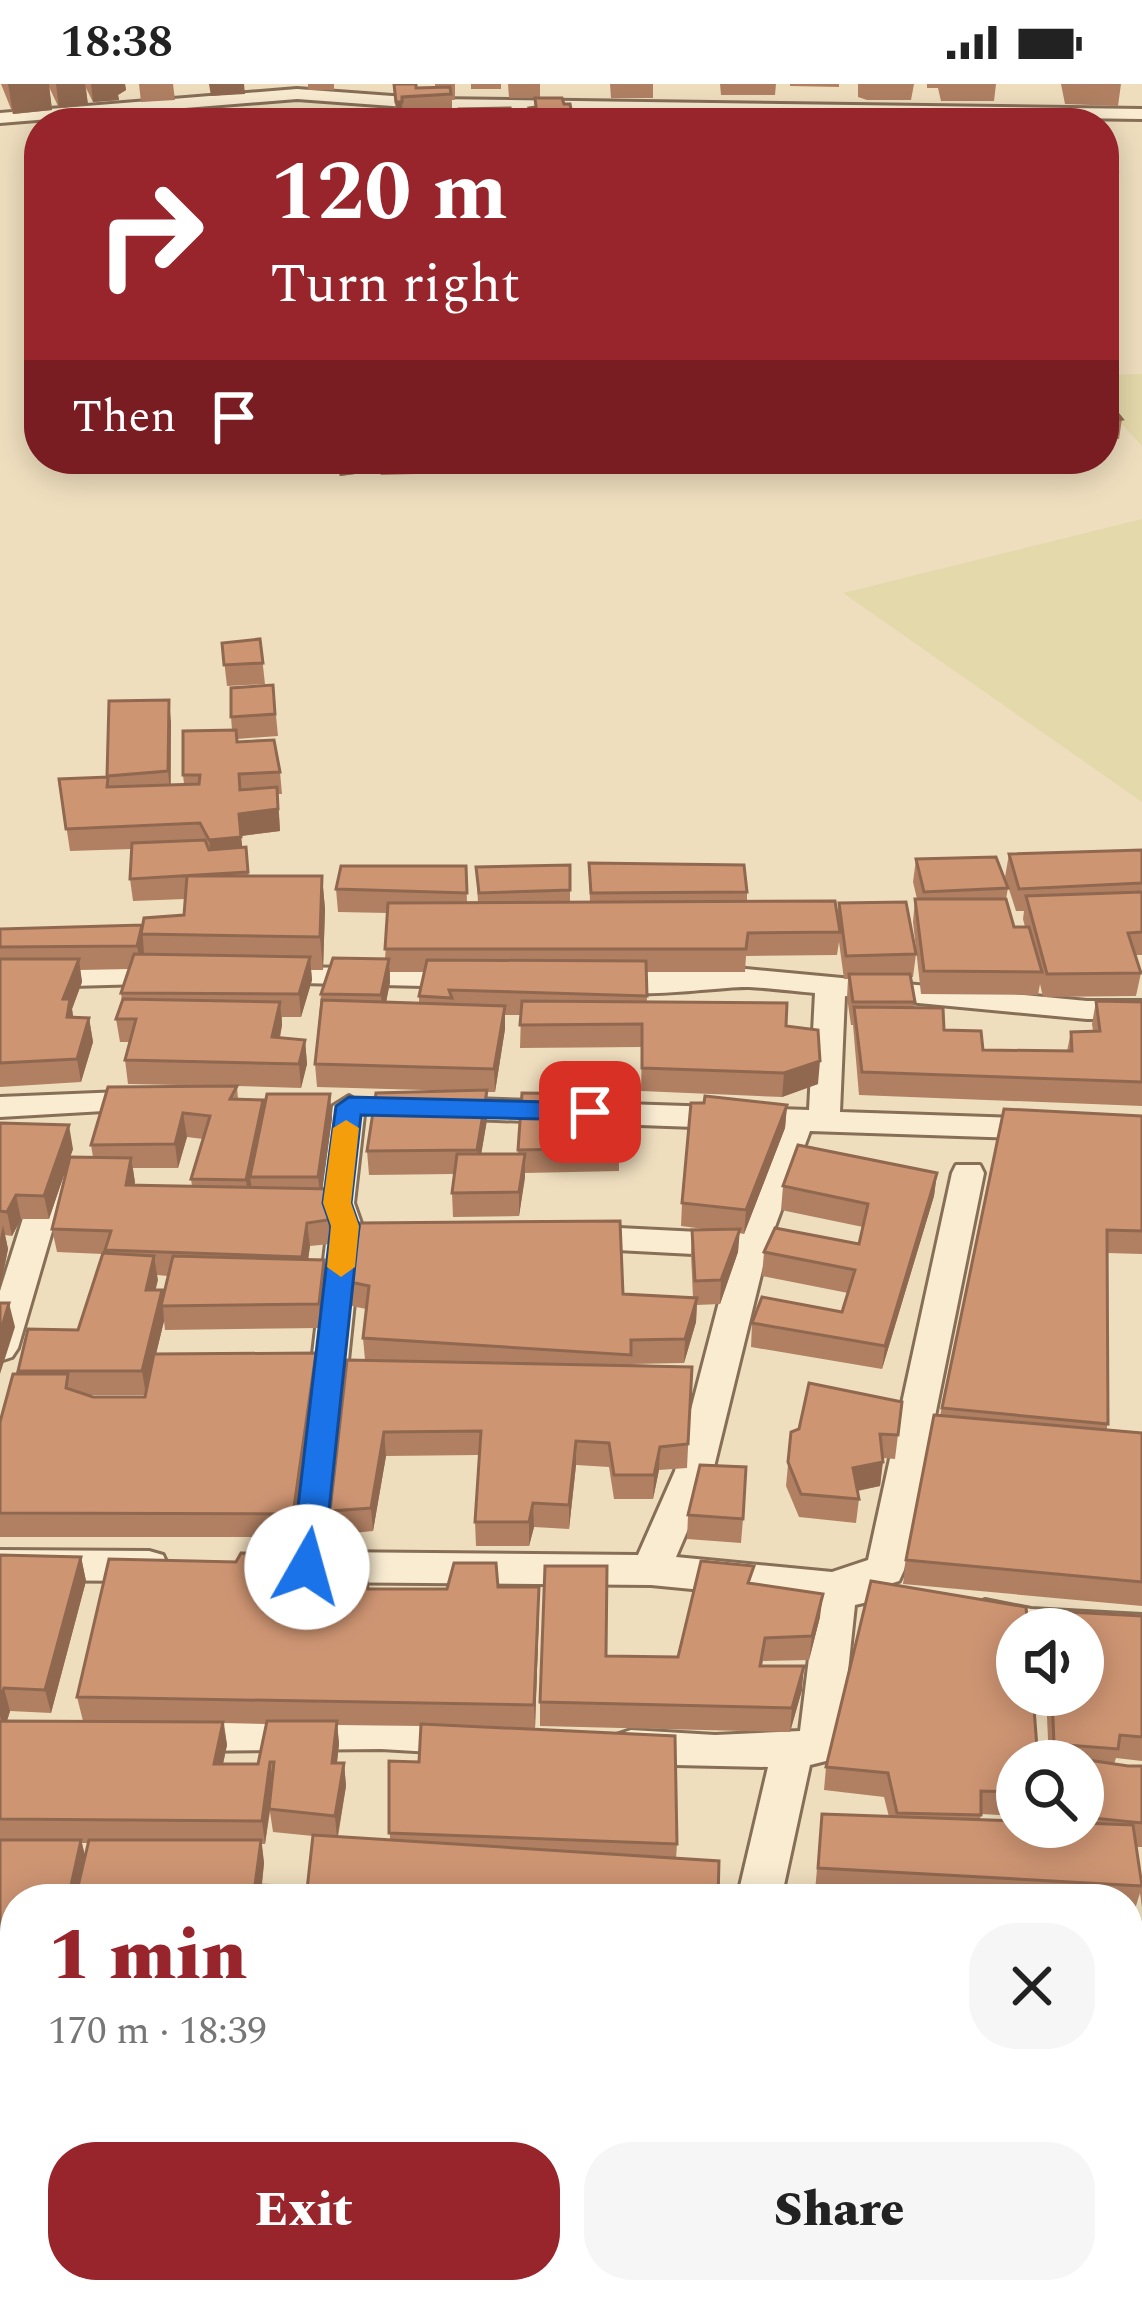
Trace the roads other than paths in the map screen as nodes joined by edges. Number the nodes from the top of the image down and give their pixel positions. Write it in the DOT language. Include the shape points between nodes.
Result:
graph roads {
  1 [pos="433,84"];
  2 [pos="569,84"];
  3 [pos="779,84"];
  4 [pos="179,93"];
  5 [pos="433,104"];
  6 [pos="570,104"];
  7 [pos="780,106"];
  8 [pos="72,108"];
  9 [pos="571,108"];
  10 [pos="1101,108"];
  11 [pos="248,976"];
  12 [pos="204,977"];
  13 [pos="0,979"];
  14 [pos="496,979"];
  15 [pos="586,981"];
  16 [pos="830,986"];
  17 [pos="1142,1010"];
  18 [pos="188,1100"];
  19 [pos="74,1104"];
  20 [pos="0,1107"];
  21 [pos="811,1122"];
  22 [pos="1081,1130"];
  23 [pos="968,1173"];
  24 [pos="536,1235"];
  25 [pos="751,1246"];
  26 [pos="0,1348"];
  27 [pos="0,1565"];
  28 [pos="189,1566"];
  29 [pos="260,1567"];
  30 [pos="307,1567"];
  31 [pos="651,1570"];
  32 [pos="837,1586"];
  33 [pos="902,1599"];
  34 [pos="945,1608"];
  35 [pos="1142,1631"];
  36 [pos="143,1735"];
  37 [pos="500,1739"];
  38 [pos="596,1745"];
  39 [pos="793,1749"];
  40 [pos="762,1884"];
  1 -- 5 [label="street"];
  2 -- 6 [label="street"];
  3 -- 7 [label="street"];
  4 -- 5 [label="street"];
  4 -- 8 [label="street"];
  5 -- 6 [label="street"];
  6 -- 7 [label="street"];
  6 -- 9 [label="street"];
  7 -- 10 [label="street"];
  11 -- 14 [label="street"];
  12 -- 13 [label="street"];
  15 -- 16 [label="street" via="746,978"];
  16 -- 17 [label="street"];
  16 -- 21 [label="street"];
  18 -- 19 [label="street"];
  19 -- 20 [label="street"];
  19 -- 26 [label="street"];
  21 -- 22 [label="street"];
  21 -- 25 [label="street"];
  21 -- 30 [label="street" via="365,1106 337,1203 357,1227"];
  23 -- 32 [label="street" via="885,1570"];
  24 -- 25 [label="street"];
  25 -- 31 [label="street" via="694,1471"];
  27 -- 28 [label="street"];
  29 -- 30 [label="street"];
  30 -- 31 [label="street"];
  31 -- 32 [label="street"];
  32 -- 33 [label="street"];
  32 -- 39 [label="street" via="819,1747"];
  34 -- 35 [label="street" via="1031,1625"];
  36 -- 37 [label="street"];
  38 -- 39 [label="street"];
  39 -- 40 [label="street"];
}
